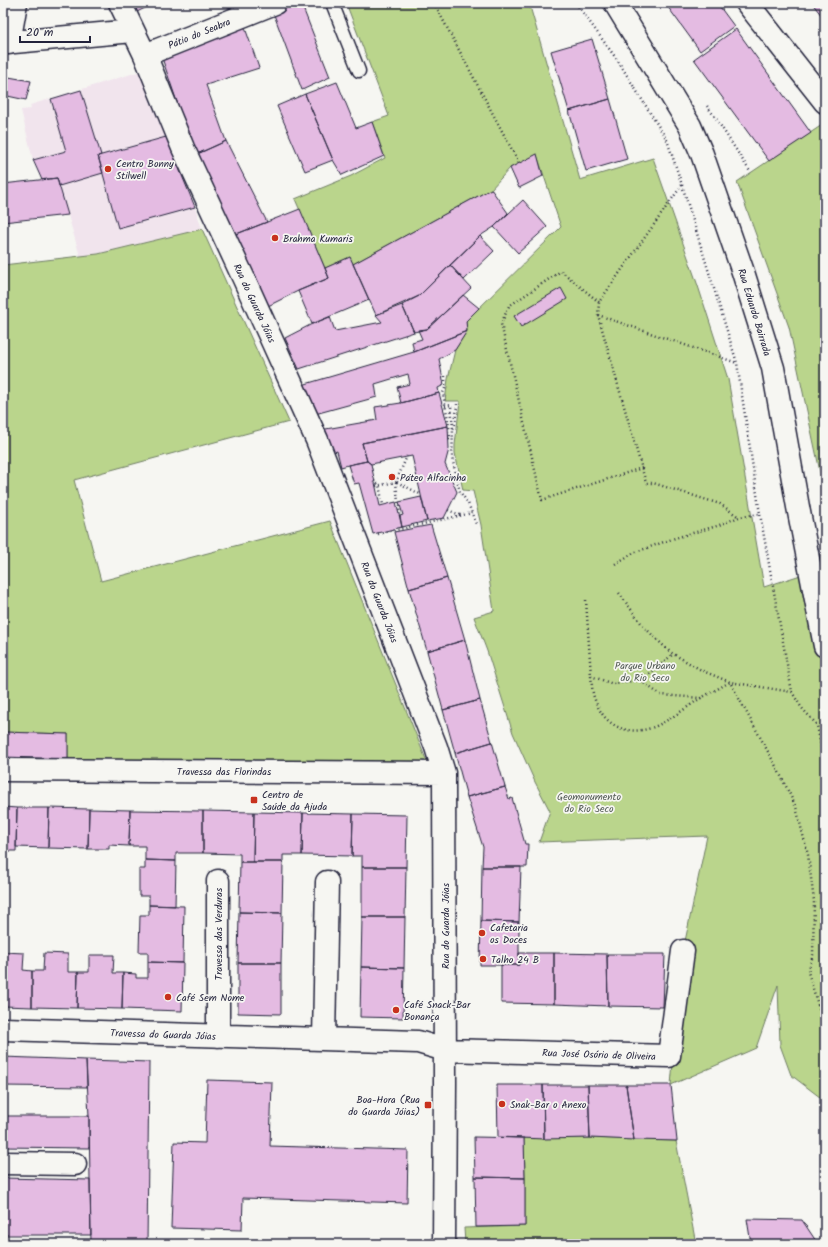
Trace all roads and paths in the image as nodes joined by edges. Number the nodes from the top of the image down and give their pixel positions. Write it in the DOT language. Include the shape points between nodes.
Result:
graph roads {
  1 [pos="16,3"];
  2 [pos="120,3"];
  3 [pos="275,3"];
  4 [pos="332,3"];
  5 [pos="434,3"];
  6 [pos="576,3"];
  7 [pos="615,3"];
  8 [pos="747,3"];
  9 [pos="133,31"];
  10 [pos="6,43"];
  11 [pos="145,55"];
  12 [pos="359,71"];
  13 [pos="825,102"];
  14 [pos="715,117"];
  15 [pos="519,164"];
  16 [pos="751,173"];
  17 [pos="682,185"];
  18 [pos="599,302"];
  19 [pos="598,315"];
  20 [pos="737,364"];
  21 [pos="445,376"];
  22 [pos="457,404"];
  23 [pos="445,406"];
  24 [pos="453,429"];
  25 [pos="449,439"];
  26 [pos="407,456"];
  27 [pos="642,468"];
  28 [pos="374,481"];
  29 [pos="396,482"];
  30 [pos="377,486"];
  31 [pos="420,494"];
  32 [pos="383,505"];
  33 [pos="448,510"];
  34 [pos="472,513"];
  35 [pos="401,514"];
  36 [pos="760,514"];
  37 [pos="460,515"];
  38 [pos="739,517"];
  39 [pos="476,524"];
  40 [pos="372,535"];
  41 [pos="615,564"];
  42 [pos="619,593"];
  43 [pos="586,600"];
  44 [pos="825,646"];
  45 [pos="673,654"];
  46 [pos="591,676"];
  47 [pos="639,680"];
  48 [pos="730,682"];
  49 [pos="792,692"];
  50 [pos="701,698"];
  51 [pos="825,768"];
  52 [pos="3,770"];
  53 [pos="444,773"];
  54 [pos="218,881"];
  55 [pos="327,882"];
  56 [pos="683,951"];
  57 [pos="825,1028"];
  58 [pos="3,1029"];
  59 [pos="218,1036"];
  60 [pos="324,1039"];
  61 [pos="445,1050"];
  62 [pos="3,1162"];
  63 [pos="75,1164"];
  64 [pos="444,1244"];
  1 -- 10 [label="street"];
  2 -- 9 [label="street, Rua do Guarda Jóias"];
  3 -- 11 [label="street, Pátio do Seabra"];
  4 -- 12 [label="lane"];
  5 -- 15 [label="path"];
  6 -- 17 [label="path" via="618,61 667,140"];
  7 -- 44 [label="street, Rua Eduardo Bairrada" via="690,126 743,272 773,368"];
  8 -- 13 [label="street"];
  9 -- 10 [label="street"];
  9 -- 11 [label="street, Rua do Guarda Jóias"];
  11 -- 53 [label="street, Rua do Guarda Jóias" via="183,148 318,440"];
  14 -- 16 [label="path"];
  17 -- 18 [label="path"];
  17 -- 20 [label="path"];
  18 -- 19 [label="path"];
  18 -- 27 [label="path" via="561,271 509,306 502,324 542,500"];
  19 -- 20 [label="path"];
  19 -- 27 [label="path"];
  20 -- 36 [label="path"];
  21 -- 23 [label="path"];
  22 -- 24 [label="path"];
  23 -- 24 [label="path" via="451,405"];
  23 -- 25 [label="path"];
  24 -- 34 [label="path" via="452,458 460,492"];
  26 -- 29 [label="path"];
  27 -- 38 [label="path" via="646,483 720,504"];
  28 -- 30 [label="path"];
  29 -- 30 [label="path"];
  29 -- 31 [label="path"];
  29 -- 35 [label="path"];
  30 -- 32 [label="path"];
  33 -- 37 [label="path"];
  34 -- 37 [label="path"];
  34 -- 39 [label="path"];
  36 -- 38 [label="path"];
  36 -- 49 [label="path"];
  37 -- 40 [label="path"];
  38 -- 41 [label="path" via="633,552"];
  42 -- 45 [label="path" via="644,627"];
  43 -- 46 [label="path"];
  45 -- 47 [label="path" via="654,672"];
  45 -- 48 [label="path" via="703,671"];
  46 -- 47 [label="path" via="613,684"];
  46 -- 50 [label="path" via="594,699 599,709 613,725 626,730 652,728"];
  47 -- 50 [label="path" via="661,695"];
  48 -- 49 [label="path"];
  48 -- 50 [label="path"];
  48 -- 57 [label="path" via="796,807 808,855 814,901 813,955 808,972"];
  49 -- 51 [label="path" via="817,725"];
  52 -- 53 [label="street, Travessa das Florindas"];
  53 -- 61 [label="street, Rua do Guarda Jóias"];
  54 -- 59 [label="street, Travessa das Verduras"];
  55 -- 60 [label="street"];
  56 -- 61 [label="street, Rua José Osório de Oliveira" via="669,1056"];
  58 -- 59 [label="street, Travessa do Guarda Jóias"];
  59 -- 60 [label="street, Travessa do Guarda Jóias"];
  60 -- 61 [label="street, Travessa do Guarda Jóias" via="418,1042"];
  61 -- 64 [label="street, Rua do Guarda Jóias"];
  62 -- 63 [label="street"];
}
